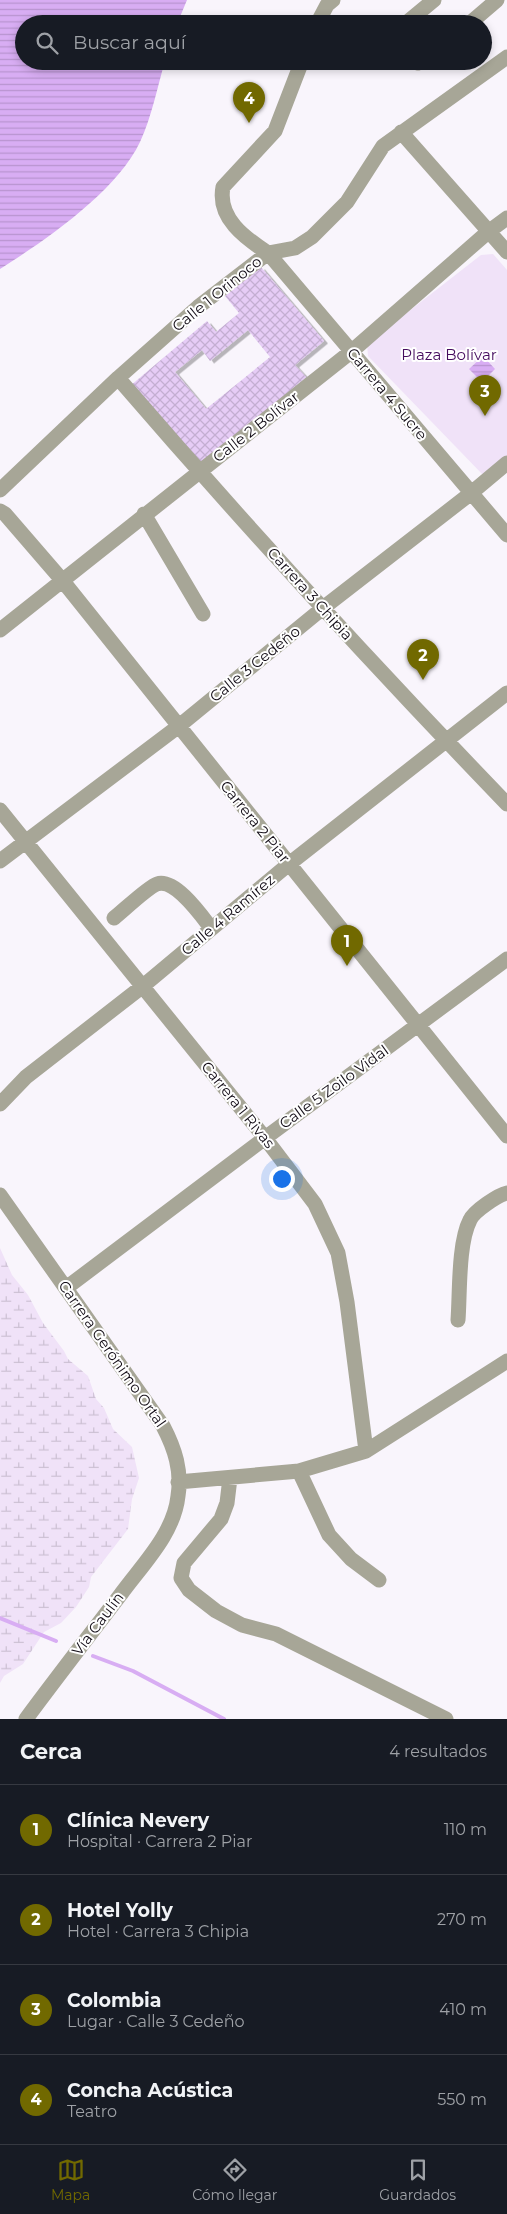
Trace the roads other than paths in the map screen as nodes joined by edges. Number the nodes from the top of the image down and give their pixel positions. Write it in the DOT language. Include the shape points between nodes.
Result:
graph roads {
  1 [pos="333,0"];
  2 [pos="434,0"];
  3 [pos="497,0"];
  4 [pos="322,15"];
  5 [pos="416,15"];
  6 [pos="480,15"];
  7 [pos="507,57"];
  8 [pos="492,68"];
  9 [pos="299,70"];
  10 [pos="489,70"];
  11 [pos="401,132"];
  12 [pos="507,218"];
  13 [pos="488,232"];
  14 [pos="507,252"];
  15 [pos="268,253"];
  16 [pos="352,351"];
  17 [pos="118,378"];
  18 [pos="507,463"];
  19 [pos="198,471"];
  20 [pos="0,490"];
  21 [pos="470,494"];
  22 [pos="0,511"];
  23 [pos="144,514"];
  24 [pos="507,535"];
  25 [pos="62,580"];
  26 [pos="323,608"];
  27 [pos="203,614"];
  28 [pos="0,630"];
  29 [pos="507,693"];
  30 [pos="179,726"];
  31 [pos="446,741"];
  32 [pos="507,804"];
  33 [pos="0,810"];
  34 [pos="25,841"];
  35 [pos="0,861"];
  36 [pos="289,864"];
  37 [pos="114,918"];
  38 [pos="211,928"];
  39 [pos="507,959"];
  40 [pos="142,986"];
  41 [pos="419,1025"];
  42 [pos="0,1104"];
  43 [pos="507,1136"];
  44 [pos="265,1138"];
  45 [pos="507,1193"];
  46 [pos="0,1195"];
  47 [pos="66,1288"];
  48 [pos="458,1320"];
  49 [pos="507,1361"];
  50 [pos="366,1451"];
  51 [pos="299,1470"];
  52 [pos="230,1478"];
  53 [pos="178,1482"];
  54 [pos="168,1527"];
  55 [pos="378,1580"];
  56 [pos="26,1719"];
  57 [pos="446,1719"];
  1 -- 4 [label="street"];
  2 -- 5 [label="street"];
  3 -- 6 [label="street"];
  7 -- 8 [label="street, Calle 1 Orinoco"];
  9 -- 15 [label="street, Carrera 4 Sucre" via="275,131 223,187 221,198 234,225"];
  10 -- 11 [label="street, Calle 1 Orinoco"];
  11 -- 13 [label="street"];
  11 -- 15 [label="street, Calle 1 Orinoco" via="383,146 348,202 312,237 294,248"];
  12 -- 13 [label="street, Calle 2 Bolívar"];
  13 -- 14 [label="street"];
  13 -- 16 [label="street, Calle 2 Bolívar"];
  15 -- 16 [label="street, Carrera 4 Sucre"];
  15 -- 17 [label="street, Calle 1 Orinoco" via="198,307"];
  16 -- 19 [label="street, Calle 2 Bolívar"];
  16 -- 21 [label="street, Carrera 4 Sucre"];
  17 -- 19 [label="street, Carrera 3 Chipia"];
  17 -- 20 [label="street, Calle 1 Orinoco"];
  18 -- 21 [label="street, Calle 3 Cedeño"];
  19 -- 23 [label="street, Calle 2 Bolívar"];
  19 -- 26 [label="street, Carrera 3 Chipia"];
  21 -- 24 [label="street, Carrera 4 Sucre"];
  21 -- 26 [label="street, Calle 3 Cedeño"];
  22 -- 25 [label="street, Carrera 2 Piar"];
  23 -- 25 [label="street, Calle 2 Bolívar"];
  23 -- 27 [label="street"];
  25 -- 28 [label="street, Calle 2 Bolívar"];
  25 -- 30 [label="street, Carrera 2 Piar"];
  26 -- 30 [label="street, Calle 3 Cedeño"];
  26 -- 31 [label="street, Carrera 3 Chipia"];
  29 -- 31 [label="street, Calle 4 Ramírez"];
  30 -- 34 [label="street, Calle 3 Cedeño"];
  30 -- 36 [label="street, Carrera 2 Piar"];
  31 -- 32 [label="street, Carrera 3 Chipia"];
  31 -- 36 [label="street, Calle 4 Ramírez"];
  33 -- 34 [label="street, Carrera 1 Rivas"];
  34 -- 35 [label="street, Calle 3 Cedeño"];
  34 -- 40 [label="street, Carrera 1 Rivas"];
  36 -- 38 [label="street, Calle 4 Ramírez"];
  36 -- 41 [label="street, Carrera 2 Piar"];
  37 -- 38 [label="street" via="157,884 168,884 176,888"];
  38 -- 40 [label="street, Calle 4 Ramírez"];
  39 -- 41 [label="street, Calle 5 Zoilo Vidal"];
  40 -- 42 [label="street, Calle 4 Ramírez" via="26,1077"];
  40 -- 44 [label="street, Carrera 1 Rivas"];
  41 -- 43 [label="street, Carrera 2 Piar"];
  41 -- 44 [label="street, Calle 5 Zoilo Vidal"];
  44 -- 47 [label="street, Calle 5 Zoilo Vidal"];
  44 -- 50 [label="street, Carrera 1 Rivas" via="315,1204 338,1253 348,1302"];
  45 -- 48 [label="street" via="498,1195 470,1218 464,1243"];
  46 -- 47 [label="street, Carrera Gerónimo Ortal"];
  47 -- 53 [label="street, Carrera Gerónimo Ortal" via="163,1426 176,1457"];
  49 -- 50 [label="street"];
  50 -- 51 [label="street"];
  51 -- 52 [label="street"];
  51 -- 55 [label="street" via="329,1535 351,1559"];
  52 -- 53 [label="street"];
  52 -- 57 [label="street" via="221,1519 184,1563 181,1578 189,1590 216,1611 242,1625 276,1634"];
  53 -- 54 [label="street, Carrera Gerónimo Ortal" via="176,1506"];
  54 -- 56 [label="street, Vía Caulín"];
}
